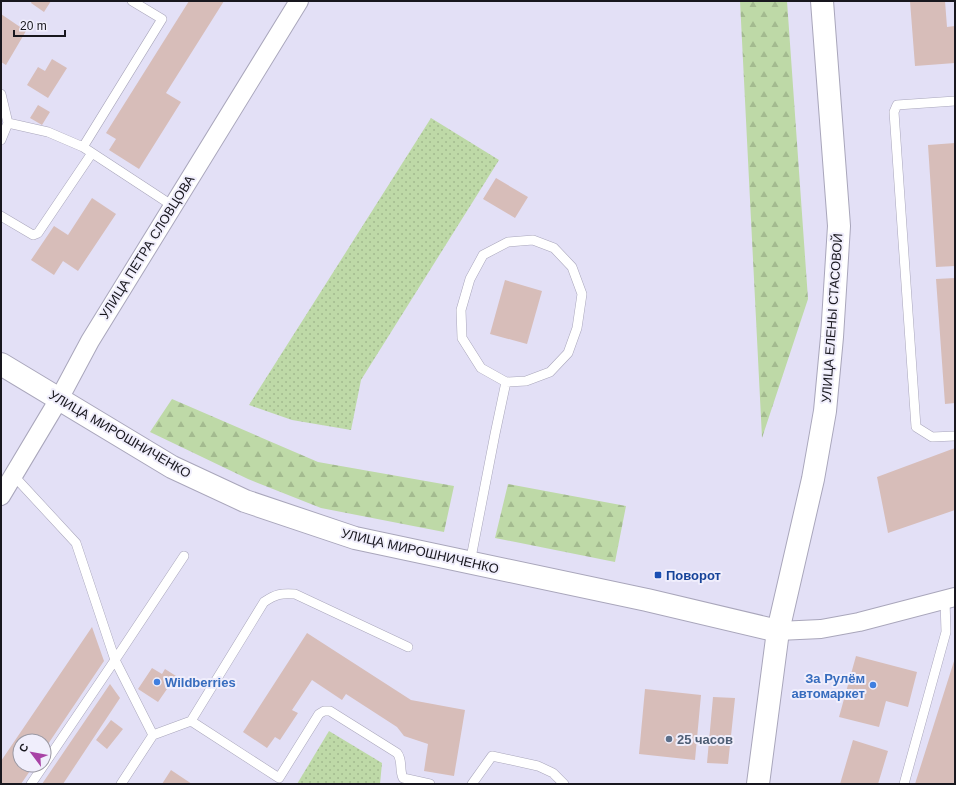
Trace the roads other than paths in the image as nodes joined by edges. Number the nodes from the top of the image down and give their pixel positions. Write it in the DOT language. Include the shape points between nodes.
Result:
graph roads {
  1 [pos="132,1"];
  2 [pos="299,1"];
  3 [pos="822,1"];
  4 [pos="1,94"];
  5 [pos="955,101"];
  6 [pos="8,123"];
  7 [pos="1,140"];
  8 [pos="83,147"];
  9 [pos="92,153"];
  10 [pos="173,206"];
  11 [pos="1,216"];
  12 [pos="1,364"];
  13 [pos="506,382"];
  14 [pos="59,399"];
  15 [pos="955,436"];
  16 [pos="14,476"];
  17 [pos="1,496"];
  18 [pos="184,556"];
  19 [pos="470,563"];
  20 [pos="950,599"];
  21 [pos="778,631"];
  22 [pos="408,647"];
  23 [pos="115,660"];
  24 [pos="191,721"];
  25 [pos="153,735"];
  26 [pos="277,781"];
  27 [pos="31,784"];
  28 [pos="121,784"];
  29 [pos="430,784"];
  30 [pos="472,784"];
  31 [pos="564,784"];
  32 [pos="758,784"];
  33 [pos="904,784"];
  1 -- 8 [label="lane" via="162,19"];
  2 -- 10 [label="street, УЛИЦА ПЕТРА СЛОВЦОВА"];
  3 -- 21 [label="street, УЛИЦА ЕЛЕНЫ СТАСОВОЙ" via="839,226 832,338 825,411 813,479"];
  4 -- 6 [label="lane"];
  5 -- 15 [label="lane" via="897,105 894,112 916,428 932,438"];
  6 -- 7 [label="lane"];
  6 -- 8 [label="lane" via="48,132"];
  8 -- 9 [label="lane"];
  9 -- 10 [label="lane"];
  9 -- 11 [label="lane" via="38,234 33,235"];
  10 -- 14 [label="street, УЛИЦА ПЕТРА СЛОВЦОВА" via="90,341"];
  12 -- 14 [label="street, УЛИЦА МИРОШНИЧЕНКО"];
  13 -- 13 [label="lane" via="481,368 462,338 461,310 470,279 483,255 508,242 533,240 554,248 572,267 582,294 577,328 568,353 550,372 526,381"];
  13 -- 19 [label="lane"];
  14 -- 16 [label="street, УЛИЦА ПЕТРА СЛОВЦОВА"];
  14 -- 19 [label="street, УЛИЦА МИРОШНИЧЕНКО" via="172,467 245,501 355,538"];
  16 -- 17 [label="street, УЛИЦА ПЕТРА СЛОВЦОВА"];
  16 -- 23 [label="lane" via="76,543"];
  18 -- 23 [label="lane"];
  19 -- 21 [label="street, УЛИЦА МИРОШНИЧЕНКО" via="647,600"];
  20 -- 21 [label="street" via="859,622 821,629"];
  20 -- 33 [label="lane" via="946,632"];
  21 -- 32 [label="street, УЛИЦА ЕЛЕНЫ СТАСОВОЙ"];
  22 -- 24 [label="lane" via="295,594 273,596 264,602"];
  23 -- 25 [label="lane"];
  23 -- 27 [label="lane"];
  24 -- 25 [label="lane"];
  24 -- 26 [label="lane"];
  25 -- 28 [label="lane"];
  26 -- 29 [label="lane" via="319,714 330,711 397,753 404,778"];
  30 -- 31 [label="lane" via="492,756 538,766 553,773"];
}
